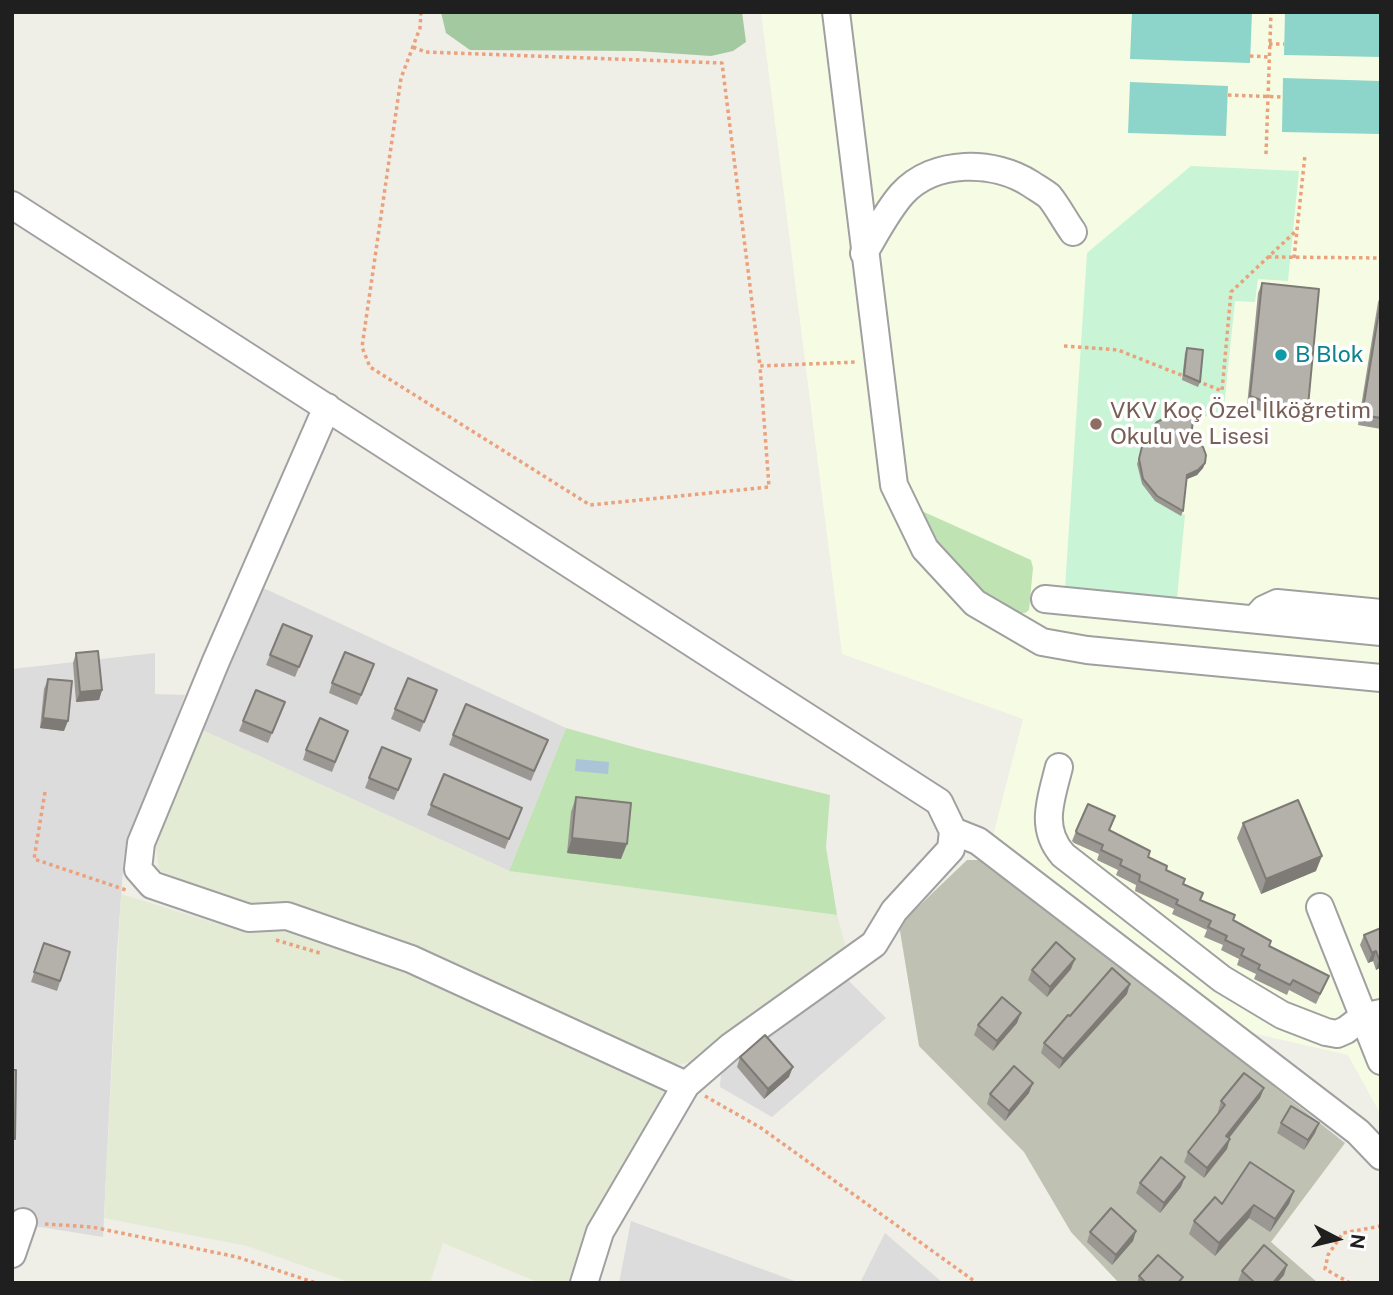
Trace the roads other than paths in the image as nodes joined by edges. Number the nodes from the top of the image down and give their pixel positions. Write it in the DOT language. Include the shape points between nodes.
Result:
graph roads {
  1 [pos="836,12"];
  2 [pos="12,205"];
  3 [pos="1073,232"];
  4 [pos="864,253"];
  5 [pos="327,407"];
  6 [pos="1045,599"];
  7 [pos="1381,613"];
  8 [pos="1255,619"];
  9 [pos="1381,632"];
  10 [pos="1381,678"];
  11 [pos="1059,767"];
  12 [pos="953,831"];
  13 [pos="1320,907"];
  14 [pos="1372,1015"];
  15 [pos="1381,1061"];
  16 [pos="686,1085"];
  17 [pos="1381,1156"];
  18 [pos="23,1222"];
  19 [pos="12,1254"];
  20 [pos="584,1283"];
  1 -- 4 [label="street"];
  2 -- 5 [label="street"];
  3 -- 4 [label="street" via="1048,195 1016,175 990,167 963,167 938,172 903,193"];
  4 -- 10 [label="street" via="894,485 925,549 975,603 1042,642"];
  5 -- 12 [label="street" via="939,802"];
  5 -- 16 [label="street" via="211,673 141,843 132,880 249,918 287,916 411,959"];
  6 -- 8 [label="street"];
  7 -- 8 [label="street" via="1277,603"];
  8 -- 9 [label="street"];
  11 -- 14 [label="street" via="1047,818 1051,838 1063,855 1222,979 1282,1015 1337,1034"];
  12 -- 16 [label="street" via="951,849 894,911 874,944 730,1047"];
  12 -- 17 [label="street" via="978,841 1358,1132"];
  13 -- 14 [label="street"];
  14 -- 15 [label="street"];
  16 -- 20 [label="street" via="600,1233"];
  18 -- 19 [label="street"];
}
